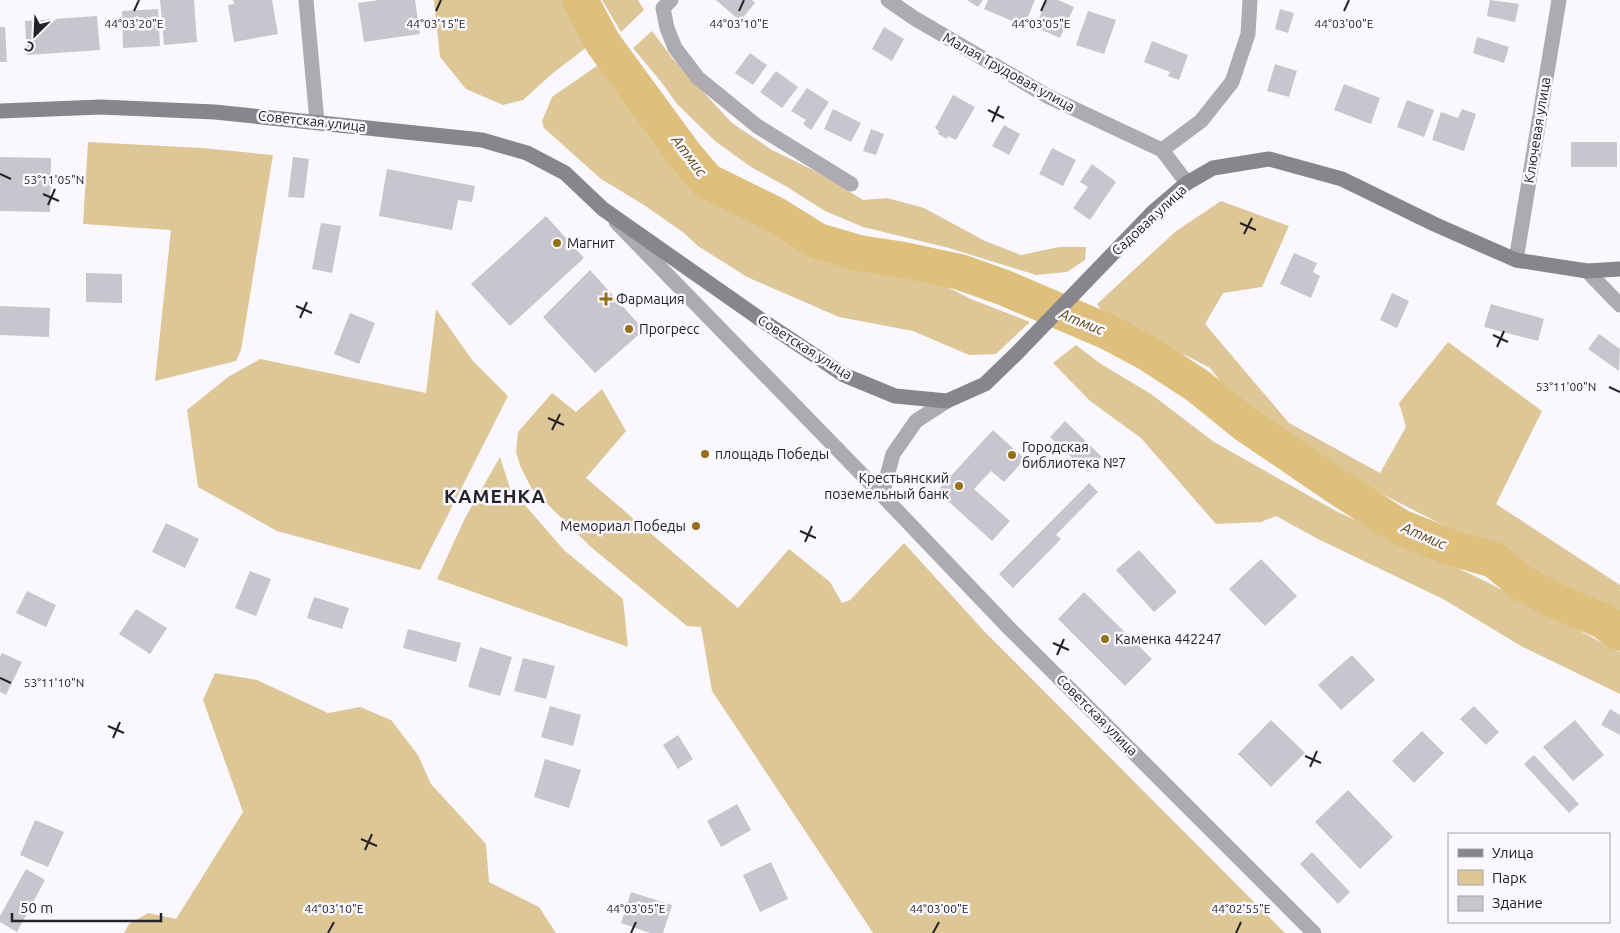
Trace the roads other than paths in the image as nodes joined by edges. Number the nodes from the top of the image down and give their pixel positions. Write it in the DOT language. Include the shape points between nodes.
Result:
graph roads {
  1 [pos="306,0"];
  2 [pos="888,0"];
  3 [pos="1250,0"];
  4 [pos="1559,0"];
  5 [pos="667,4"];
  6 [pos="0,111"];
  7 [pos="317,122"];
  8 [pos="1162,150"];
  9 [pos="1187,183"];
  10 [pos="851,184"];
  11 [pos="603,209"];
  12 [pos="1516,260"];
  13 [pos="1620,269"];
  14 [pos="1587,271"];
  15 [pos="1620,305"];
  16 [pos="947,401"];
  17 [pos="882,495"];
  18 [pos="1314,933"];
  1 -- 7 [label="street"];
  2 -- 8 [label="street, Малая Трудовая улица" via="1048,97"];
  3 -- 8 [label="street" via="1248,34 1232,82 1201,121"];
  4 -- 12 [label="street, Ключевая улица"];
  5 -- 10 [label="street" via="667,28 675,48 698,78 757,126"];
  6 -- 7 [label="main road, Советская улица" via="101,107 215,112"];
  7 -- 11 [label="main road, Советская улица" via="482,140 527,153 565,173"];
  8 -- 9 [label="street"];
  9 -- 12 [label="main road, Садовая улица" via="1213,168 1269,159 1342,179"];
  9 -- 16 [label="main road, Садовая улица" via="1153,212 985,384"];
  11 -- 16 [label="main road, Советская улица" via="844,375 895,396"];
  11 -- 17 [label="street, Советская улица"];
  12 -- 14 [label="main road, Садовая улица"];
  13 -- 14 [label="main road, Садовая улица"];
  14 -- 15 [label="street"];
  16 -- 17 [label="street" via="916,421 893,454"];
  17 -- 18 [label="street, Советская улица" via="1008,627"];
}
